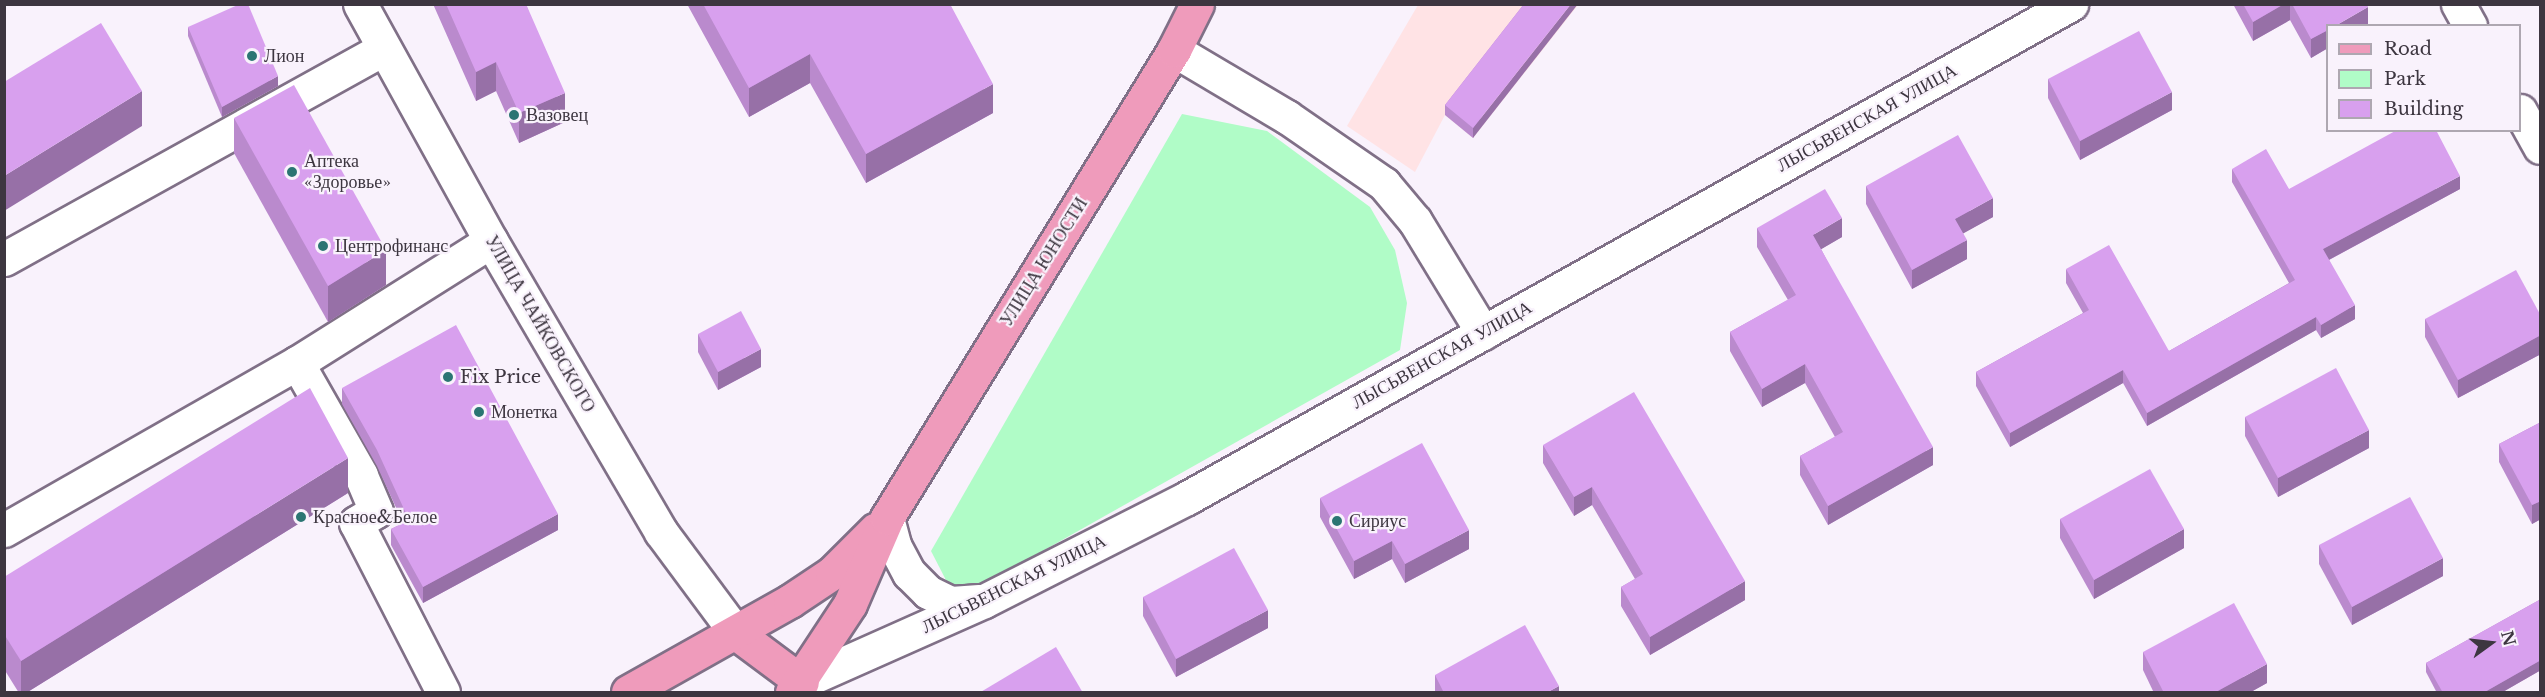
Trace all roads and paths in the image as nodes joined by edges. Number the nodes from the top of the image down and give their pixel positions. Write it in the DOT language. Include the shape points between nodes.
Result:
graph roads {
  1 [pos="360,4"];
  2 [pos="1197,4"];
  3 [pos="2071,4"];
  4 [pos="2458,4"];
  5 [pos="2469,24"];
  6 [pos="383,49"];
  7 [pos="1174,50"];
  8 [pos="2521,113"];
  9 [pos="2541,147"];
  10 [pos="491,241"];
  11 [pos="4,259"];
  12 [pos="1483,333"];
  13 [pos="297,363"];
  14 [pos="887,518"];
  15 [pos="4,530"];
  16 [pos="984,601"];
  17 [pos="736,633"];
  18 [pos="797,687"];
  19 [pos="443,693"];
  20 [pos="628,693"];
  1 -- 6 [label="street, УЛИЦА ЧАЙКОВСКОГО"];
  2 -- 7 [label="main road, УЛИЦА ЮНОСТИ"];
  3 -- 12 [label="street, ЛЫСЬВЕНСКАЯ УЛИЦА"];
  4 -- 5 [label="street"];
  6 -- 10 [label="street, УЛИЦА ЧАЙКОВСКОГО"];
  6 -- 11 [label="street"];
  7 -- 12 [label="street" via="1287,117 1384,184 1415,221"];
  7 -- 14 [label="main road, УЛИЦА ЮНОСТИ"];
  8 -- 9 [label="street"];
  10 -- 13 [label="street"];
  10 -- 17 [label="street, УЛИЦА ЧАЙКОВСКОГО" via="661,532"];
  12 -- 16 [label="street, ЛЫСЬВЕНСКАЯ УЛИЦА" via="1187,498"];
  13 -- 15 [label="street"];
  13 -- 19 [label="street" via="361,475 376,512 356,523"];
  14 -- 16 [label="street" via="895,547 909,573 928,592 951,603"];
  14 -- 17 [label="main road" via="832,573"];
  14 -- 18 [label="main road" via="850,604"];
  16 -- 18 [label="street, ЛЫСЬВЕНСКАЯ УЛИЦА"];
  17 -- 18 [label="main road"];
  17 -- 20 [label="main road"];
}
